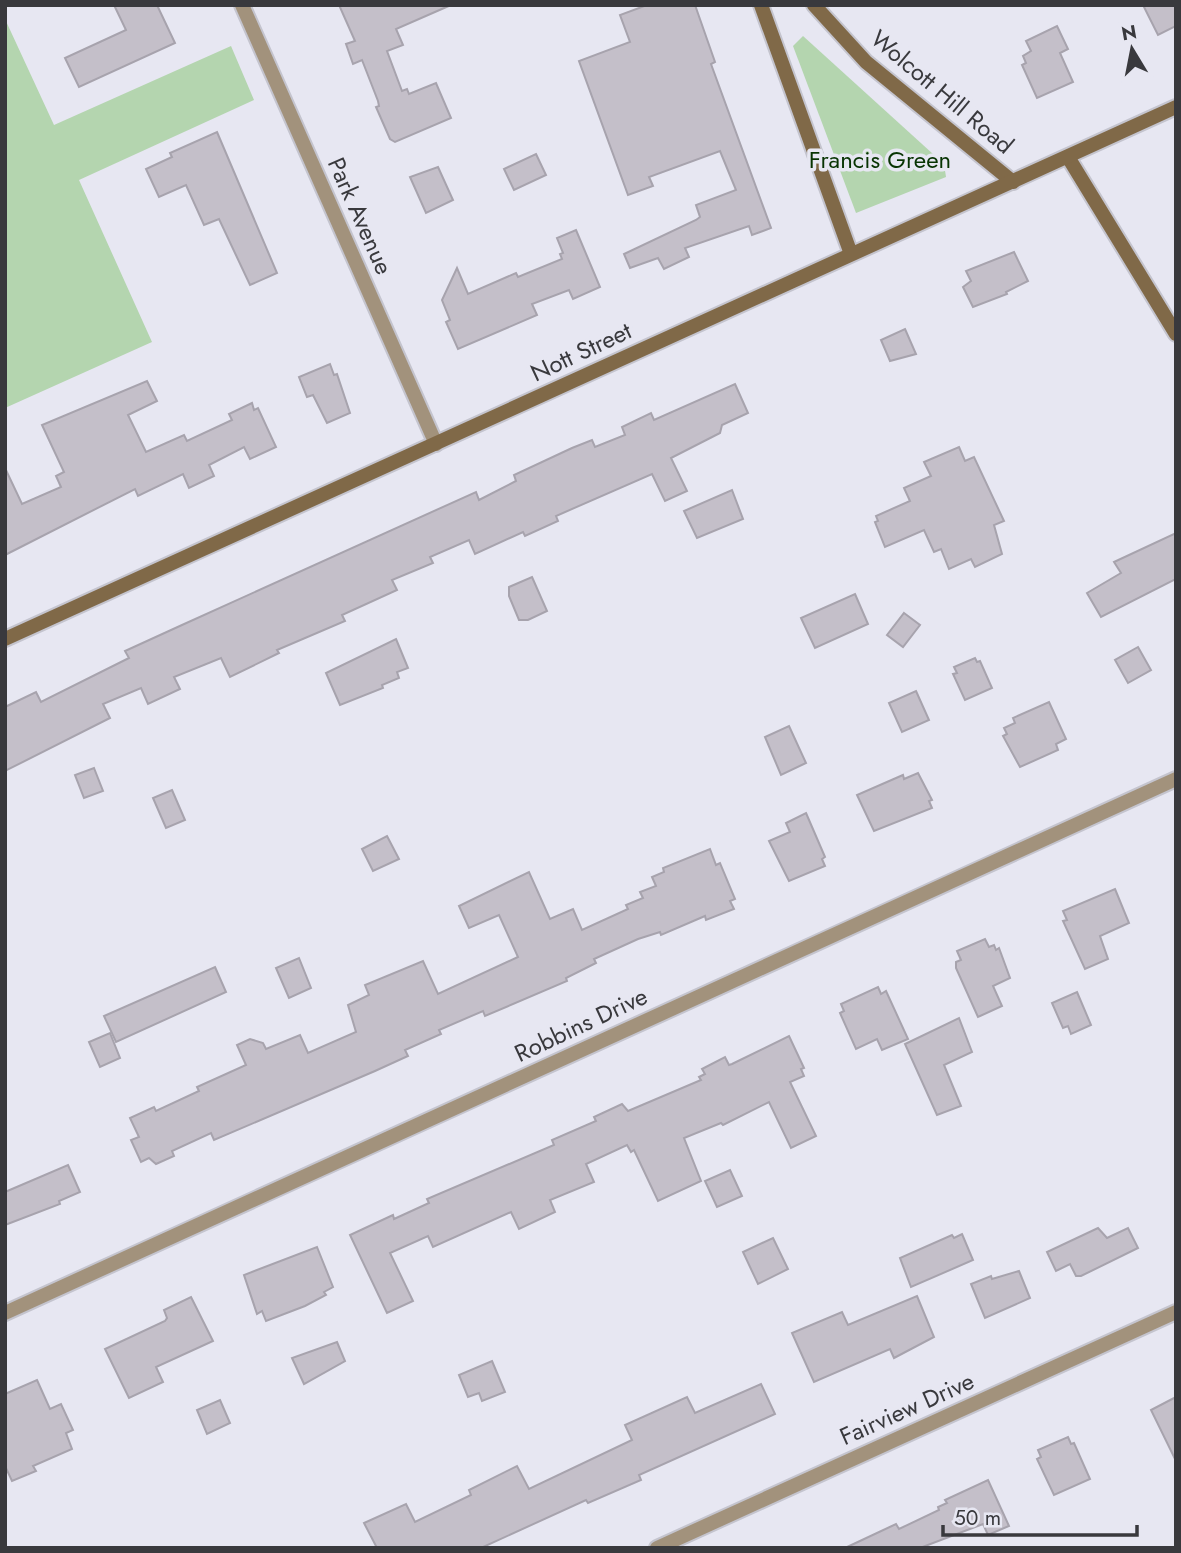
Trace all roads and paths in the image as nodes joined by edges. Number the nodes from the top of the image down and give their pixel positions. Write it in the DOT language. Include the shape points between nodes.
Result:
graph roads {
  1 [pos="242,5"];
  2 [pos="761,5"];
  3 [pos="814,5"];
  4 [pos="1176,107"];
  5 [pos="1068,157"];
  6 [pos="1013,182"];
  7 [pos="851,254"];
  8 [pos="1176,334"];
  9 [pos="436,444"];
  10 [pos="5,639"];
  11 [pos="1176,779"];
  12 [pos="1176,1312"];
  13 [pos="5,1313"];
  14 [pos="657,1548"];
  1 -- 9 [label="street, Park Avenue"];
  2 -- 7 [label="street"];
  3 -- 6 [label="street, Wolcott Hill Road" via="866,62"];
  4 -- 5 [label="street, Nott Street"];
  5 -- 6 [label="street, Nott Street"];
  5 -- 8 [label="street"];
  6 -- 7 [label="street, Nott Street"];
  7 -- 9 [label="street, Nott Street"];
  9 -- 10 [label="street, Nott Street"];
  11 -- 13 [label="street, Robbins Drive"];
  12 -- 14 [label="street, Fairview Drive"];
}
